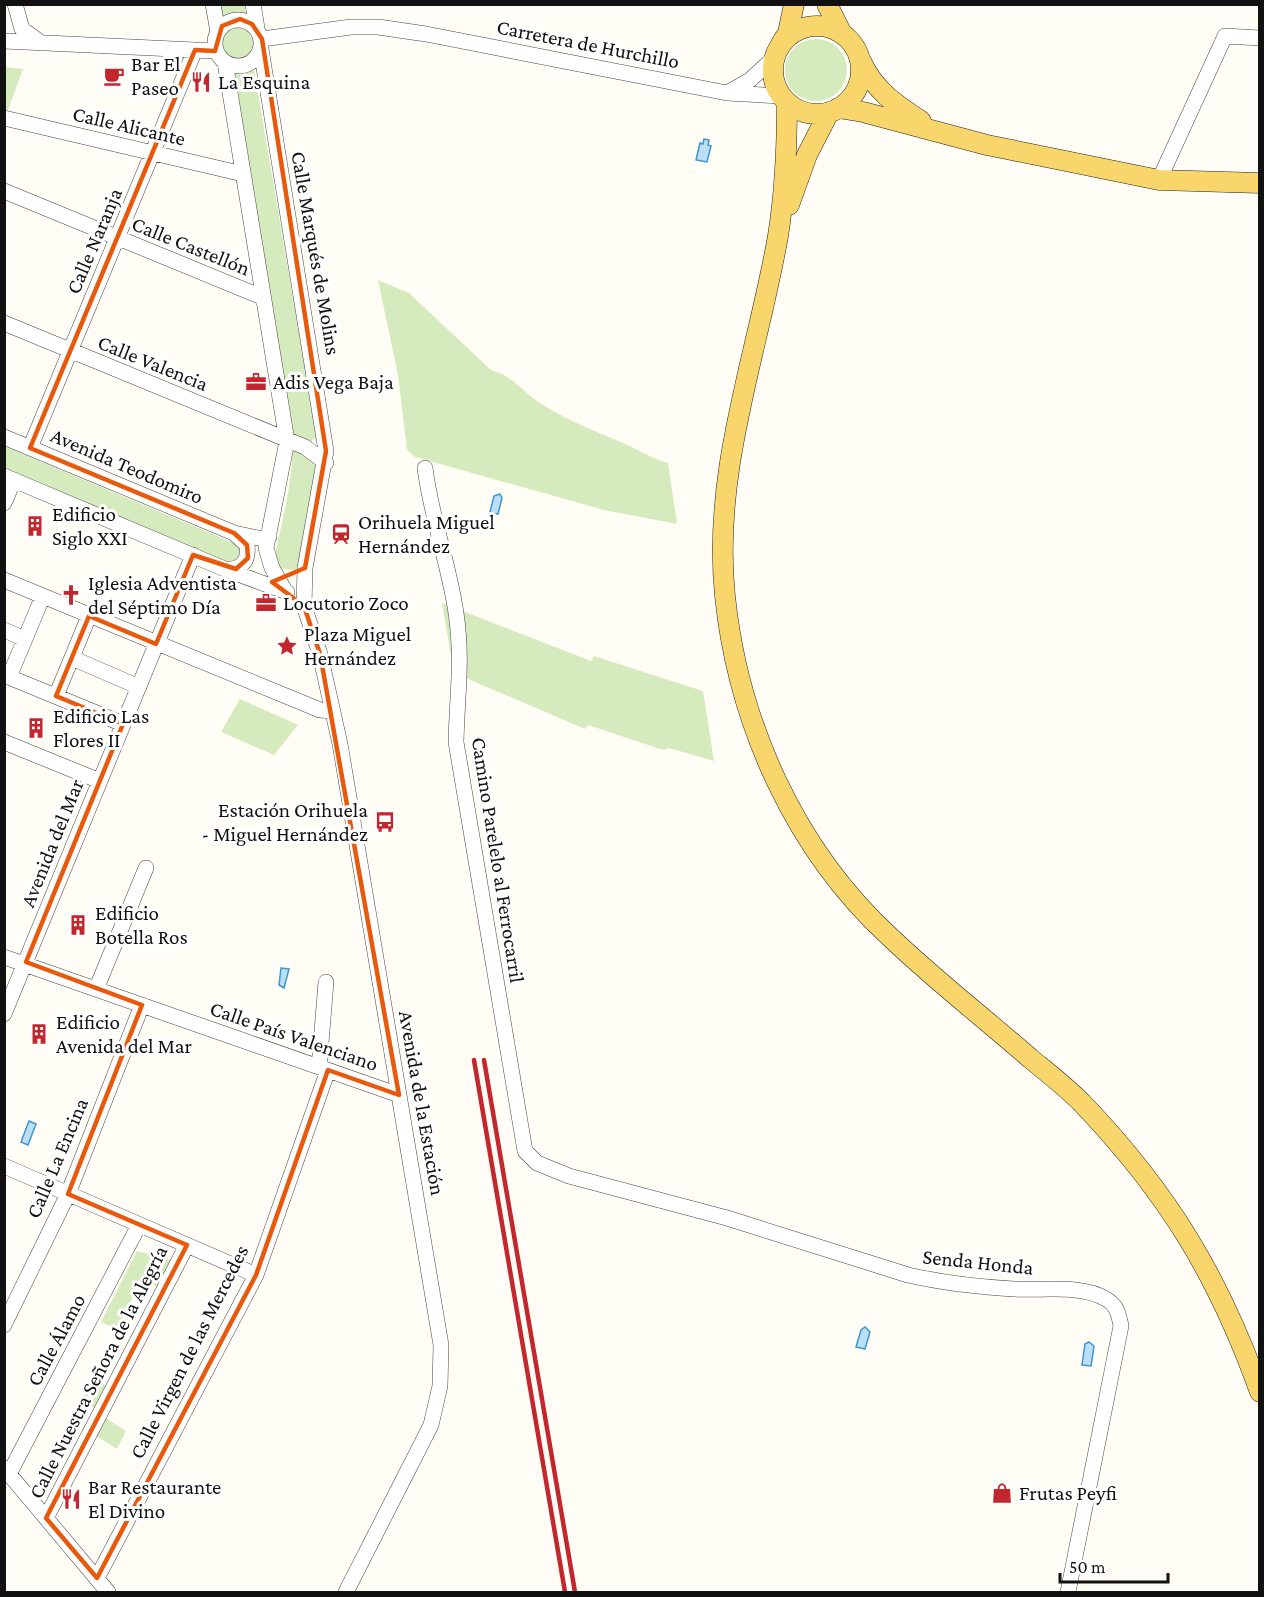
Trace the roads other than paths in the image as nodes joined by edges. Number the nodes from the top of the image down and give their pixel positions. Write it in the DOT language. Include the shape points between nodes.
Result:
graph roads {
  1 [pos="15,4"];
  2 [pos="213,4"];
  3 [pos="253,4"];
  4 [pos="794,4"];
  5 [pos="827,4"];
  6 [pos="842,34"];
  7 [pos="1260,38"];
  8 [pos="260,39"];
  9 [pos="4,41"];
  10 [pos="22,41"];
  11 [pos="40,42"];
  12 [pos="219,46"];
  13 [pos="4,48"];
  14 [pos="195,50"];
  15 [pos="778,51"];
  16 [pos="857,53"];
  17 [pos="726,93"];
  18 [pos="784,99"];
  19 [pos="834,110"];
  20 [pos="4,118"];
  21 [pos="933,130"];
  22 [pos="153,154"];
  23 [pos="243,174"];
  24 [pos="1159,180"];
  25 [pos="1260,183"];
  26 [pos="4,191"];
  27 [pos="778,236"];
  28 [pos="117,239"];
  29 [pos="262,297"];
  30 [pos="4,323"];
  31 [pos="70,352"];
  32 [pos="4,437"];
  33 [pos="287,441"];
  34 [pos="30,448"];
  35 [pos="326,463"];
  36 [pos="425,468"];
  37 [pos="9,478"];
  38 [pos="4,503"];
  39 [pos="234,533"];
  40 [pos="269,537"];
  41 [pos="193,555"];
  42 [pos="305,568"];
  43 [pos="227,570"];
  44 [pos="273,571"];
  45 [pos="4,580"];
  46 [pos="285,591"];
  47 [pos="43,596"];
  48 [pos="304,606"];
  49 [pos="89,616"];
  50 [pos="4,630"];
  51 [pos="25,639"];
  52 [pos="156,644"];
  53 [pos="72,658"];
  54 [pos="7,676"];
  55 [pos="139,687"];
  56 [pos="56,696"];
  57 [pos="333,711"];
  58 [pos="123,724"];
  59 [pos="4,742"];
  60 [pos="100,781"];
  61 [pos="146,868"];
  62 [pos="4,957"];
  63 [pos="26,962"];
  64 [pos="326,982"];
  65 [pos="97,987"];
  66 [pos="142,1005"];
  67 [pos="4,1014"];
  68 [pos="324,1069"];
  69 [pos="399,1095"];
  70 [pos="525,1151"];
  71 [pos="4,1166"];
  72 [pos="68,1194"];
  73 [pos="139,1225"];
  74 [pos="187,1245"];
  75 [pos="256,1275"];
  76 [pos="4,1325"];
  77 [pos="1260,1392"];
  78 [pos="7,1471"];
  79 [pos="46,1518"];
  80 [pos="98,1578"];
  81 [pos="108,1593"];
  82 [pos="346,1593"];
  83 [pos="1068,1593"];
  1 -- 11 [label="street" via="22,29"];
  2 -- 12 [label="street"];
  3 -- 8 [label="street, Calle Marqués de Molins"];
  4 -- 15 [label="main road" via="788,33"];
  5 -- 6 [label="main road"];
  6 -- 15 [label="main road" via="816,26 790,34"];
  6 -- 16 [label="main road"];
  7 -- 24 [label="street" via="1225,36"];
  8 -- 12 [label="street" via="240,19 227,22"];
  8 -- 12 [label="street" via="253,61 247,64 233,66"];
  8 -- 17 [label="street, Carretera de Hurchillo" via="378,27"];
  8 -- 35 [label="street, Calle Marqués de Molins"];
  9 -- 10 [label="street"];
  10 -- 11 [label="street"];
  10 -- 13 [label="street"];
  11 -- 14 [label="street"];
  12 -- 14 [label="street"];
  12 -- 23 [label="street"];
  14 -- 22 [label="street, Calle Naranja"];
  15 -- 17 [label="street" via="750,80"];
  15 -- 18 [label="main road" via="775,84"];
  16 -- 19 [label="main road" via="860,78 856,90"];
  16 -- 21 [label="main road" via="870,80 881,92"];
  17 -- 18 [label="street, Carretera de Hurchillo"];
  18 -- 19 [label="main road" via="800,111 814,114"];
  18 -- 27 [label="main road" via="787,151"];
  19 -- 21 [label="main road"];
  19 -- 27 [label="main road" via="807,155"];
  20 -- 22 [label="street, Calle Alicante"];
  21 -- 24 [label="main road" via="987,146"];
  22 -- 23 [label="street, Calle Alicante"];
  22 -- 28 [label="street, Calle Naranja"];
  23 -- 29 [label="street"];
  24 -- 25 [label="main road"];
  26 -- 28 [label="street, Calle Castellón"];
  27 -- 77 [label="main road" via="729,457 722,525 725,594 736,666 758,739 807,837 860,904 888,935 1079,1100 1138,1166 1180,1223 1212,1276"];
  28 -- 29 [label="street, Calle Castellón"];
  28 -- 31 [label="street, Calle Naranja"];
  29 -- 33 [label="street"];
  30 -- 31 [label="street, Calle Valencia"];
  31 -- 33 [label="street, Calle Valencia"];
  31 -- 34 [label="street, Calle Naranja"];
  32 -- 34 [label="street, Avenida Teodomiro"];
  33 -- 35 [label="street" via="312,450"];
  33 -- 40 [label="street"];
  34 -- 39 [label="street, Avenida Teodomiro"];
  35 -- 42 [label="street, Calle Marqués de Molins"];
  36 -- 70 [label="street, Camino Parelelo al Ferrocarril" via="456,611 461,680 456,742"];
  37 -- 38 [label="street"];
  37 -- 41 [label="street"];
  39 -- 40 [label="street, Avenida Teodomiro"];
  39 -- 43 [label="street" via="247,545 241,567"];
  40 -- 44 [label="street" via="267,555"];
  41 -- 43 [label="street"];
  41 -- 52 [label="street, Avenida del Mar"];
  42 -- 44 [label="street" via="287,577"];
  42 -- 48 [label="street, Calle Marqués de Molins"];
  43 -- 46 [label="street"];
  44 -- 46 [label="street"];
  45 -- 47 [label="street"];
  46 -- 48 [label="street"];
  47 -- 49 [label="street"];
  47 -- 51 [label="street"];
  48 -- 57 [label="street, Avenida de la Estación"];
  49 -- 52 [label="street"];
  49 -- 53 [label="street"];
  50 -- 51 [label="street"];
  51 -- 54 [label="street"];
  52 -- 55 [label="street, Avenida del Mar"];
  52 -- 57 [label="street" via="320,710"];
  53 -- 55 [label="street"];
  53 -- 56 [label="street"];
  54 -- 56 [label="street"];
  55 -- 58 [label="street, Avenida del Mar"];
  56 -- 58 [label="street"];
  57 -- 69 [label="street, Avenida de la Estación"];
  58 -- 60 [label="street, Avenida del Mar"];
  59 -- 60 [label="street"];
  60 -- 63 [label="street, Avenida del Mar"];
  61 -- 65 [label="street"];
  62 -- 63 [label="street, Calle País Valenciano"];
  63 -- 65 [label="street, Calle País Valenciano"];
  63 -- 67 [label="street, Avenida del Mar"];
  64 -- 68 [label="street, Calle Virgen de las Mercedes"];
  65 -- 66 [label="street, Calle País Valenciano"];
  66 -- 68 [label="street, Calle País Valenciano"];
  66 -- 72 [label="street, Calle La Encina"];
  68 -- 69 [label="street, Calle País Valenciano"];
  68 -- 75 [label="street, Calle Virgen de las Mercedes"];
  69 -- 82 [label="street, Avenida de la Estación" via="441,1345 440,1386 431,1425"];
  70 -- 83 [label="street, Senda Honda" via="537,1163 569,1176 728,1218 908,1275 936,1282 1094,1293 1112,1303 1121,1326"];
  71 -- 72 [label="street"];
  72 -- 73 [label="street"];
  72 -- 76 [label="street, Calle La Encina"];
  73 -- 74 [label="street"];
  73 -- 78 [label="street, Calle Álamo"];
  74 -- 75 [label="street"];
  74 -- 79 [label="street, Calle Nuestra Señora de la Alegría"];
  75 -- 80 [label="street, Calle Virgen de las Mercedes"];
  78 -- 79 [label="street"];
  79 -- 80 [label="street"];
  80 -- 81 [label="street"];
}
